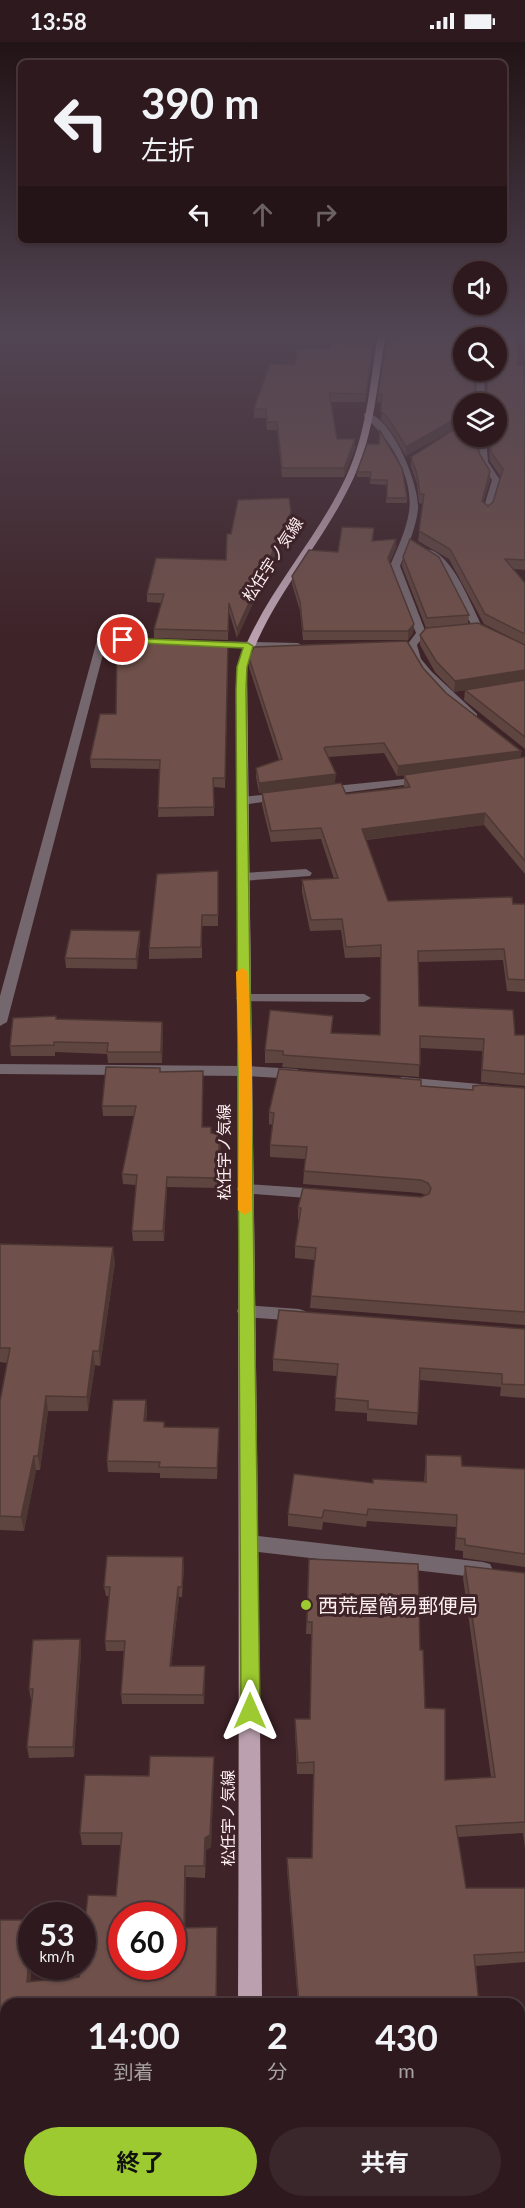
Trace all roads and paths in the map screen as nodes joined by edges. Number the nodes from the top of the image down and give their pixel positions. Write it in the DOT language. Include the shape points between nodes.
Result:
graph roads {
  1 [pos="362,435"];
  2 [pos="388,435"];
  3 [pos="483,447"];
  4 [pos="488,510"];
  5 [pos="405,540"];
  6 [pos="467,629"];
  7 [pos="432,632"];
  8 [pos="421,633"];
  9 [pos="147,642"];
  10 [pos="192,643"];
  11 [pos="248,646"];
  12 [pos="313,646"];
  13 [pos="478,720"];
  14 [pos="432,779"];
  15 [pos="314,793"];
  16 [pos="293,795"];
  17 [pos="242,801"];
  18 [pos="306,873"];
  19 [pos="242,878"];
  20 [pos="243,998"];
  21 [pos="364,998"];
  22 [pos="0,1022"];
  23 [pos="0,1069"];
  24 [pos="246,1071"];
  25 [pos="314,1076"];
  26 [pos="382,1080"];
  27 [pos="525,1093"];
  28 [pos="245,1190"];
  29 [pos="339,1196"];
  30 [pos="245,1311"];
  31 [pos="315,1316"];
  32 [pos="250,1543"];
  33 [pos="502,1573"];
  34 [pos="250,1998"];
  1 -- 11 [label="main road, 松任宇ノ気線" via="351,476 268,603"];
  2 -- 5 [label="street" via="407,463 416,495"];
  3 -- 4 [label="street" via="484,462 496,480"];
  5 -- 6 [label="street" via="444,562 482,630"];
  5 -- 8 [label="street" via="395,566"];
  7 -- 8 [label="street"];
  8 -- 13 [label="street" via="406,645 416,660 459,696"];
  9 -- 22 [label="street" via="102,640"];
  10 -- 11 [label="street"];
  11 -- 12 [label="street"];
  11 -- 17 [label="main road, 松任宇ノ気線" via="242,667"];
  14 -- 15 [label="street"];
  16 -- 17 [label="street"];
  17 -- 19 [label="main road, 松任宇ノ気線"];
  18 -- 19 [label="street"];
  19 -- 20 [label="main road, 松任宇ノ気線"];
  20 -- 21 [label="street"];
  20 -- 24 [label="main road, 松任宇ノ気線"];
  23 -- 24 [label="street"];
  24 -- 25 [label="street"];
  24 -- 28 [label="main road, 松任宇ノ気線"];
  26 -- 27 [label="street"];
  28 -- 29 [label="street"];
  28 -- 30 [label="main road, 松任宇ノ気線"];
  30 -- 31 [label="street"];
  30 -- 32 [label="main road, 松任宇ノ気線"];
  32 -- 33 [label="street"];
  32 -- 34 [label="main road, 松任宇ノ気線"];
}
